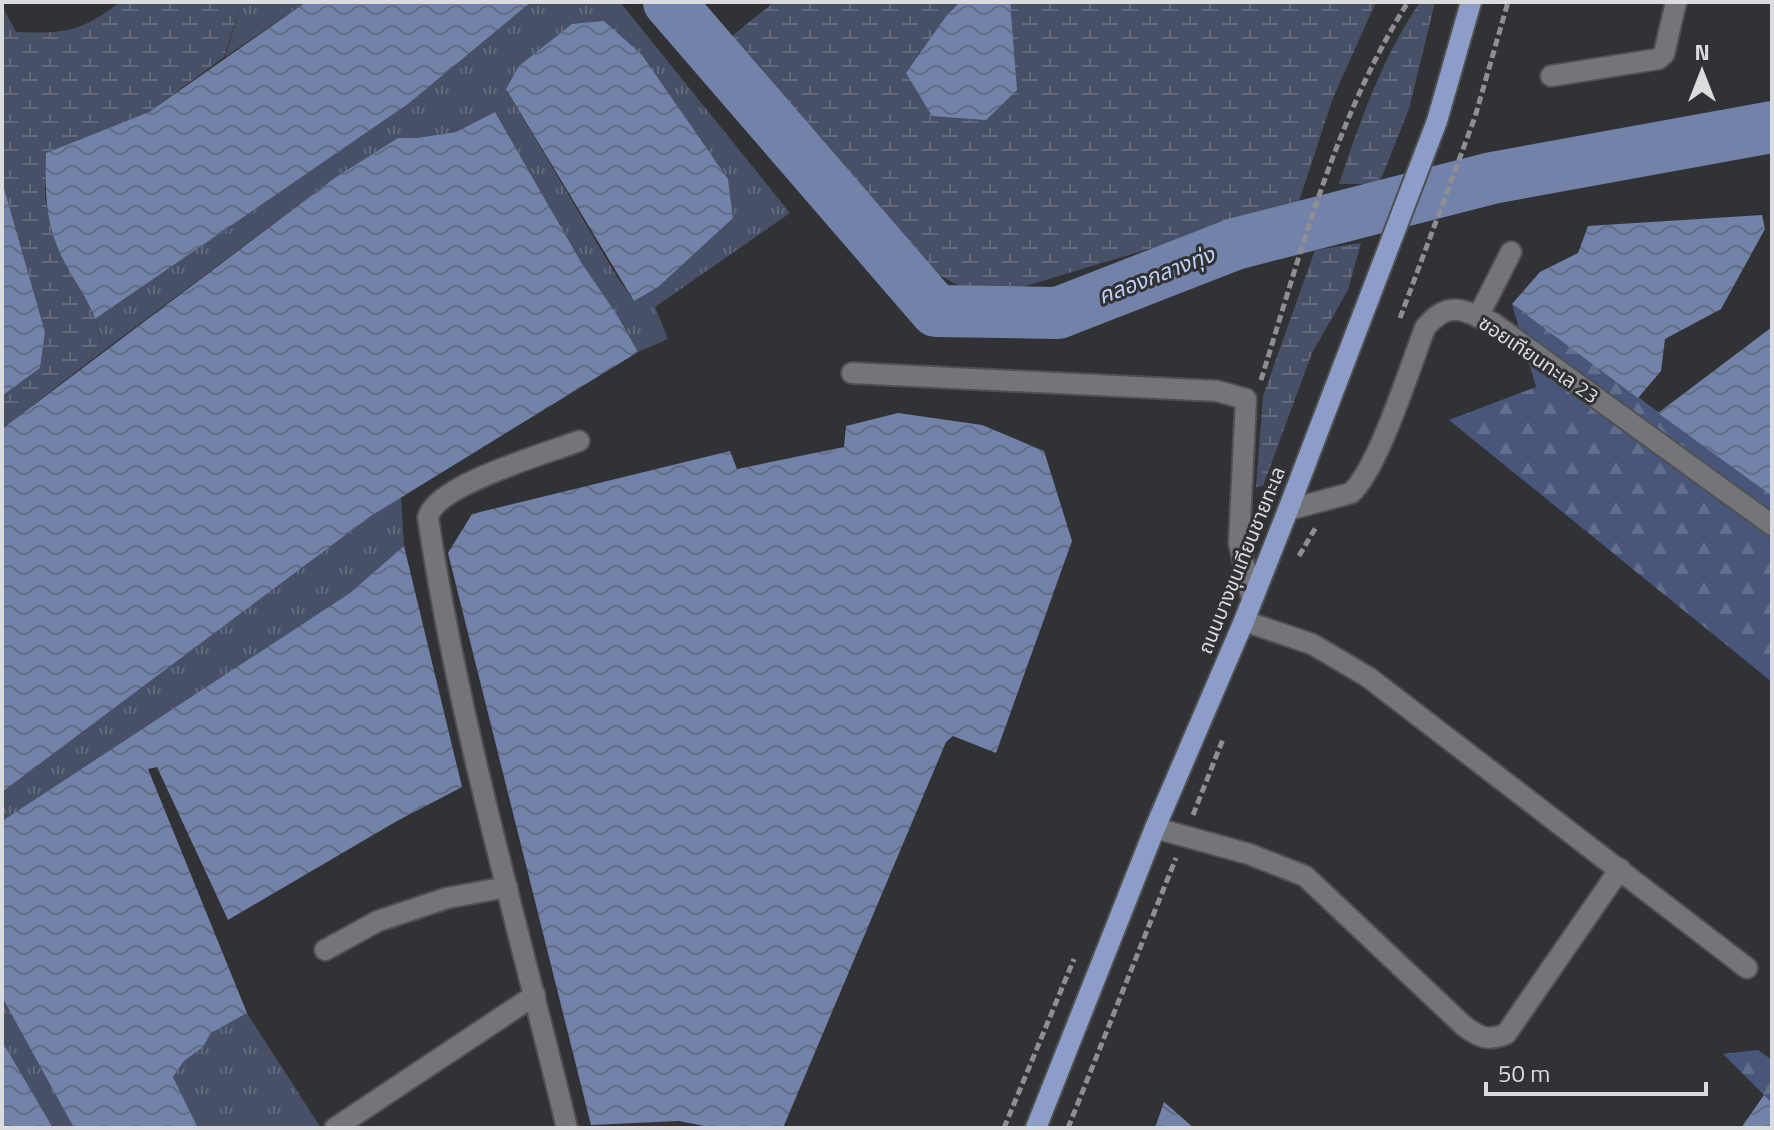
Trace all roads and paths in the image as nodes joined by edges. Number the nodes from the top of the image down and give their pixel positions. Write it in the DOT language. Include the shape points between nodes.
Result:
graph roads {
  1 [pos="1408,2"];
  2 [pos="1471,2"];
  3 [pos="1508,2"];
  4 [pos="1676,2"];
  5 [pos="1551,76"];
  6 [pos="1511,252"];
  7 [pos="1478,317"];
  8 [pos="1399,322"];
  9 [pos="852,373"];
  10 [pos="1257,393"];
  11 [pos="579,441"];
  12 [pos="1333,498"];
  13 [pos="1288,510"];
  14 [pos="1772,525"];
  15 [pos="1297,559"];
  16 [pos="1252,599"];
  17 [pos="1244,621"];
  18 [pos="1229,726"];
  19 [pos="1155,828"];
  20 [pos="1185,837"];
  21 [pos="1620,869"];
  22 [pos="507,887"];
  23 [pos="325,950"];
  24 [pos="1075,955"];
  25 [pos="1747,968"];
  26 [pos="535,995"];
  27 [pos="335,1128"];
  28 [pos="567,1128"];
  29 [pos="1004,1128"];
  30 [pos="1036,1128"];
  31 [pos="1068,1128"];
  1 -- 10 [label="path" via="1383,42 1339,144"];
  2 -- 13 [label="main road, ถนนบางขุนเทียนชายทะเล" via="1437,121"];
  3 -- 8 [label="path" via="1475,117"];
  4 -- 5 [label="street" via="1664,54 1658,59"];
  6 -- 7 [label="street"];
  7 -- 12 [label="street, ซอยเทียนทะเล 23" via="1460,309 1446,311 1425,328 1364,479 1351,493"];
  7 -- 14 [label="street, ซอยเทียนทะเล 23"];
  9 -- 16 [label="street" via="1217,391 1246,399 1239,543"];
  11 -- 22 [label="street" via="455,489 435,503 428,518 478,776"];
  12 -- 13 [label="street, ซอยเทียนทะเล 23"];
  12 -- 15 [label="path"];
  13 -- 16 [label="main road, ถนนบางขุนเทียนชายทะเล"];
  16 -- 17 [label="main road, ถนนบางขุนเทียนชายทะเล"];
  17 -- 19 [label="main road, ถนนบางขุนเทียนชายทะเล"];
  17 -- 21 [label="street" via="1312,644 1368,677"];
  18 -- 20 [label="path"];
  19 -- 20 [label="street"];
  19 -- 30 [label="main road, ถนนบางขุนเทียนชายทะเล"];
  20 -- 21 [label="street" via="1305,876 1464,1026 1491,1040 1506,1034"];
  20 -- 31 [label="path"];
  21 -- 25 [label="street"];
  22 -- 23 [label="street" via="447,898 378,921"];
  22 -- 26 [label="street"];
  24 -- 29 [label="path"];
  26 -- 27 [label="street"];
  26 -- 28 [label="street"];
}
